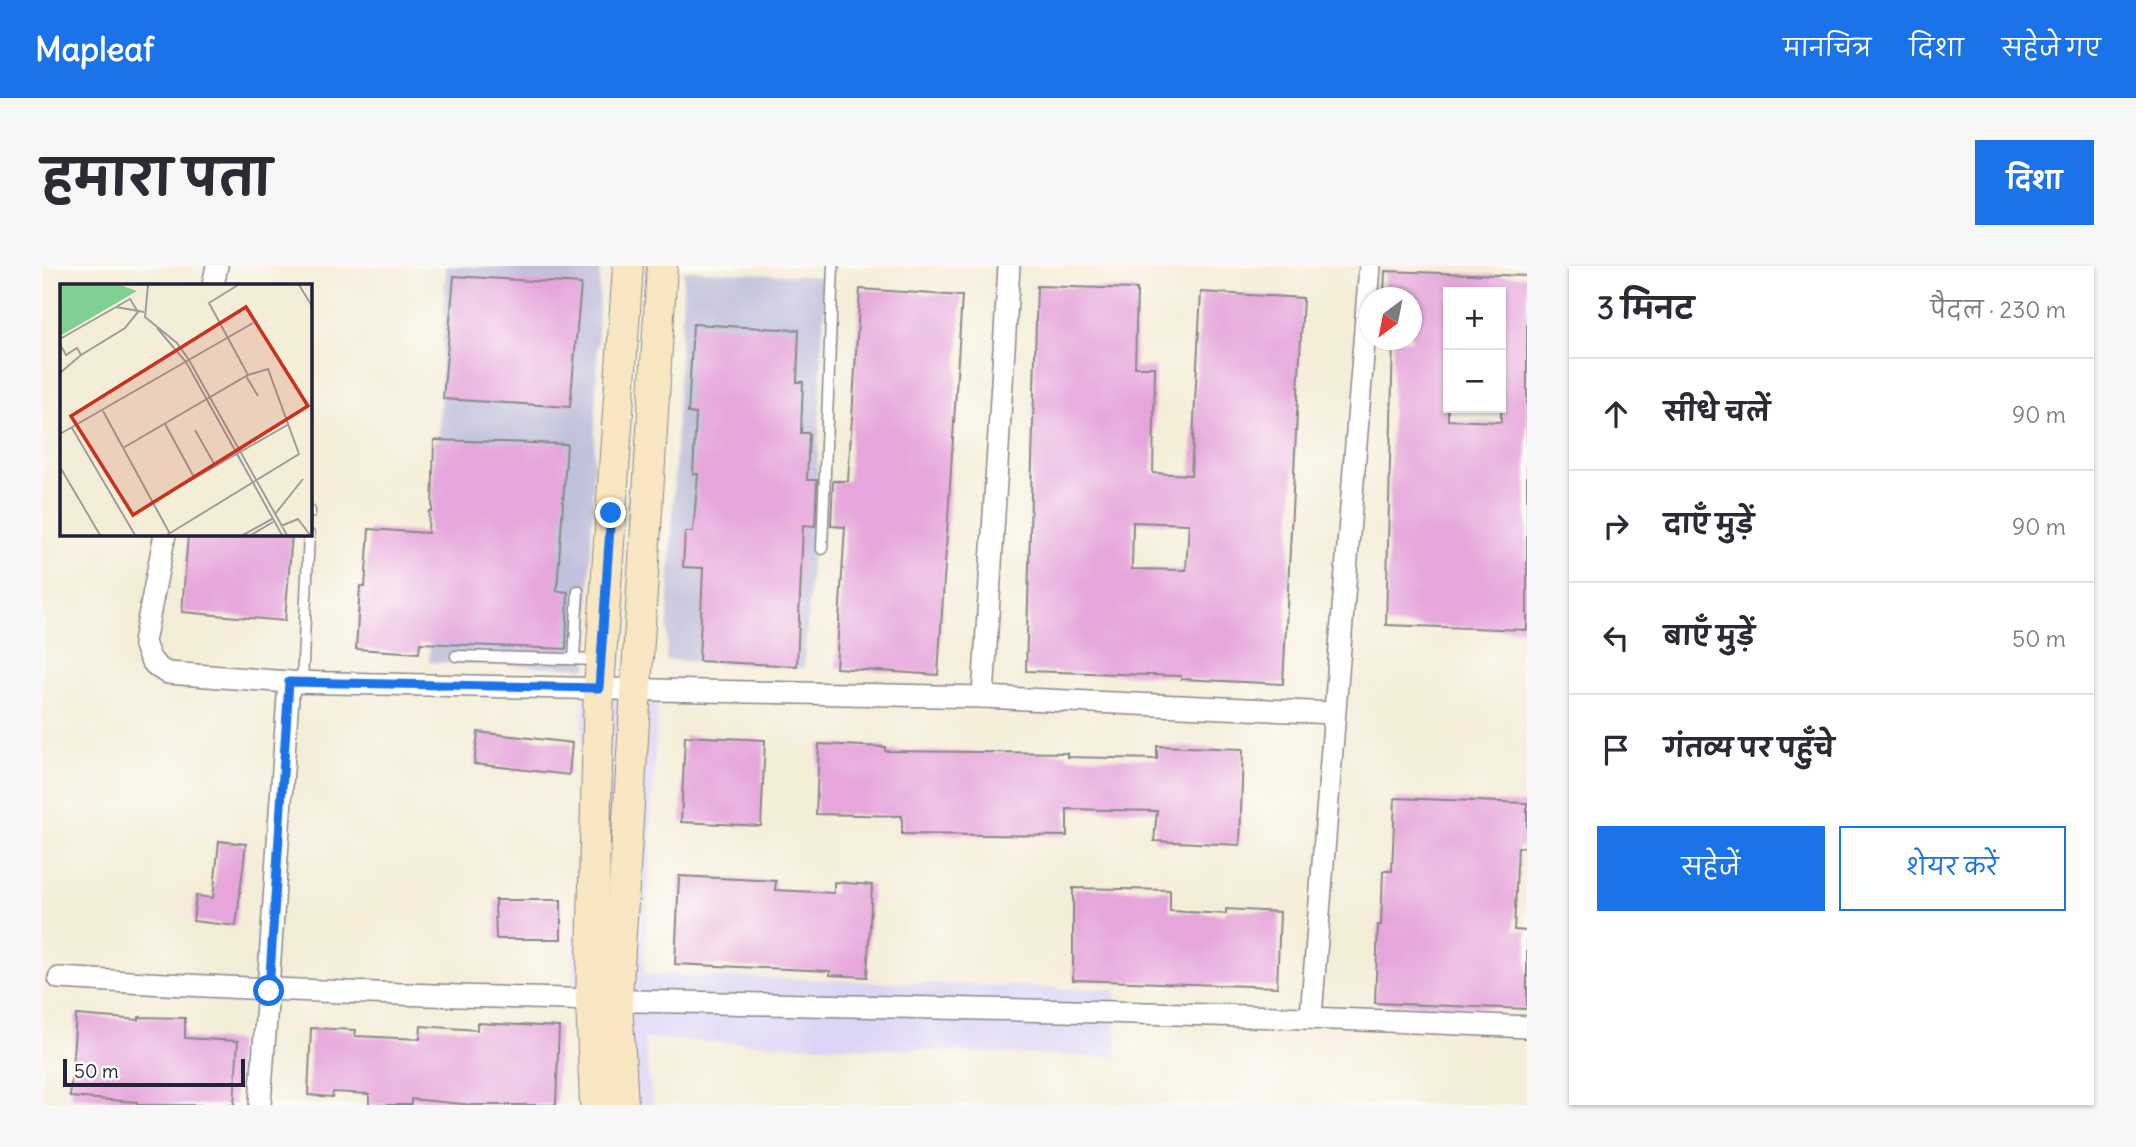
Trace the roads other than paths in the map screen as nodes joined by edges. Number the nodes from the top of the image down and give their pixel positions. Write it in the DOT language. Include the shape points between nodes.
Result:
graph roads {
  1 [pos="217,266"];
  2 [pos="628,266"];
  3 [pos="662,266"];
  4 [pos="833,266"];
  5 [pos="1009,266"];
  6 [pos="1357,266"];
  7 [pos="1370,266"];
  8 [pos="213,284"];
  9 [pos="165,536"];
  10 [pos="309,536"];
  11 [pos="822,549"];
  12 [pos="578,591"];
  13 [pos="456,656"];
  14 [pos="591,669"];
  15 [pos="296,682"];
  16 [pos="637,687"];
  17 [pos="984,697"];
  18 [pos="1333,713"];
  19 [pos="59,978"];
  20 [pos="269,991"];
  21 [pos="604,999"];
  22 [pos="1311,1016"];
  23 [pos="1527,1027"];
  24 [pos="260,1105"];
  25 [pos="595,1105"];
  26 [pos="623,1105"];
  1 -- 8 [label="street"];
  2 -- 14 [label="street"];
  3 -- 16 [label="street"];
  4 -- 11 [label="lane"];
  5 -- 17 [label="street"];
  6 -- 7 [label="street"];
  7 -- 18 [label="street"];
  9 -- 15 [label="street" via="145,642 148,658 168,673"];
  10 -- 15 [label="lane"];
  12 -- 14 [label="lane"];
  13 -- 14 [label="lane"];
  14 -- 15 [label="street"];
  14 -- 16 [label="street"];
  14 -- 21 [label="street"];
  15 -- 20 [label="street"];
  16 -- 17 [label="street"];
  16 -- 21 [label="street"];
  17 -- 18 [label="street"];
  18 -- 22 [label="street"];
  19 -- 20 [label="street"];
  20 -- 21 [label="street"];
  20 -- 24 [label="street"];
  21 -- 22 [label="street"];
  21 -- 25 [label="street"];
  21 -- 26 [label="street"];
  22 -- 23 [label="street"];
}
